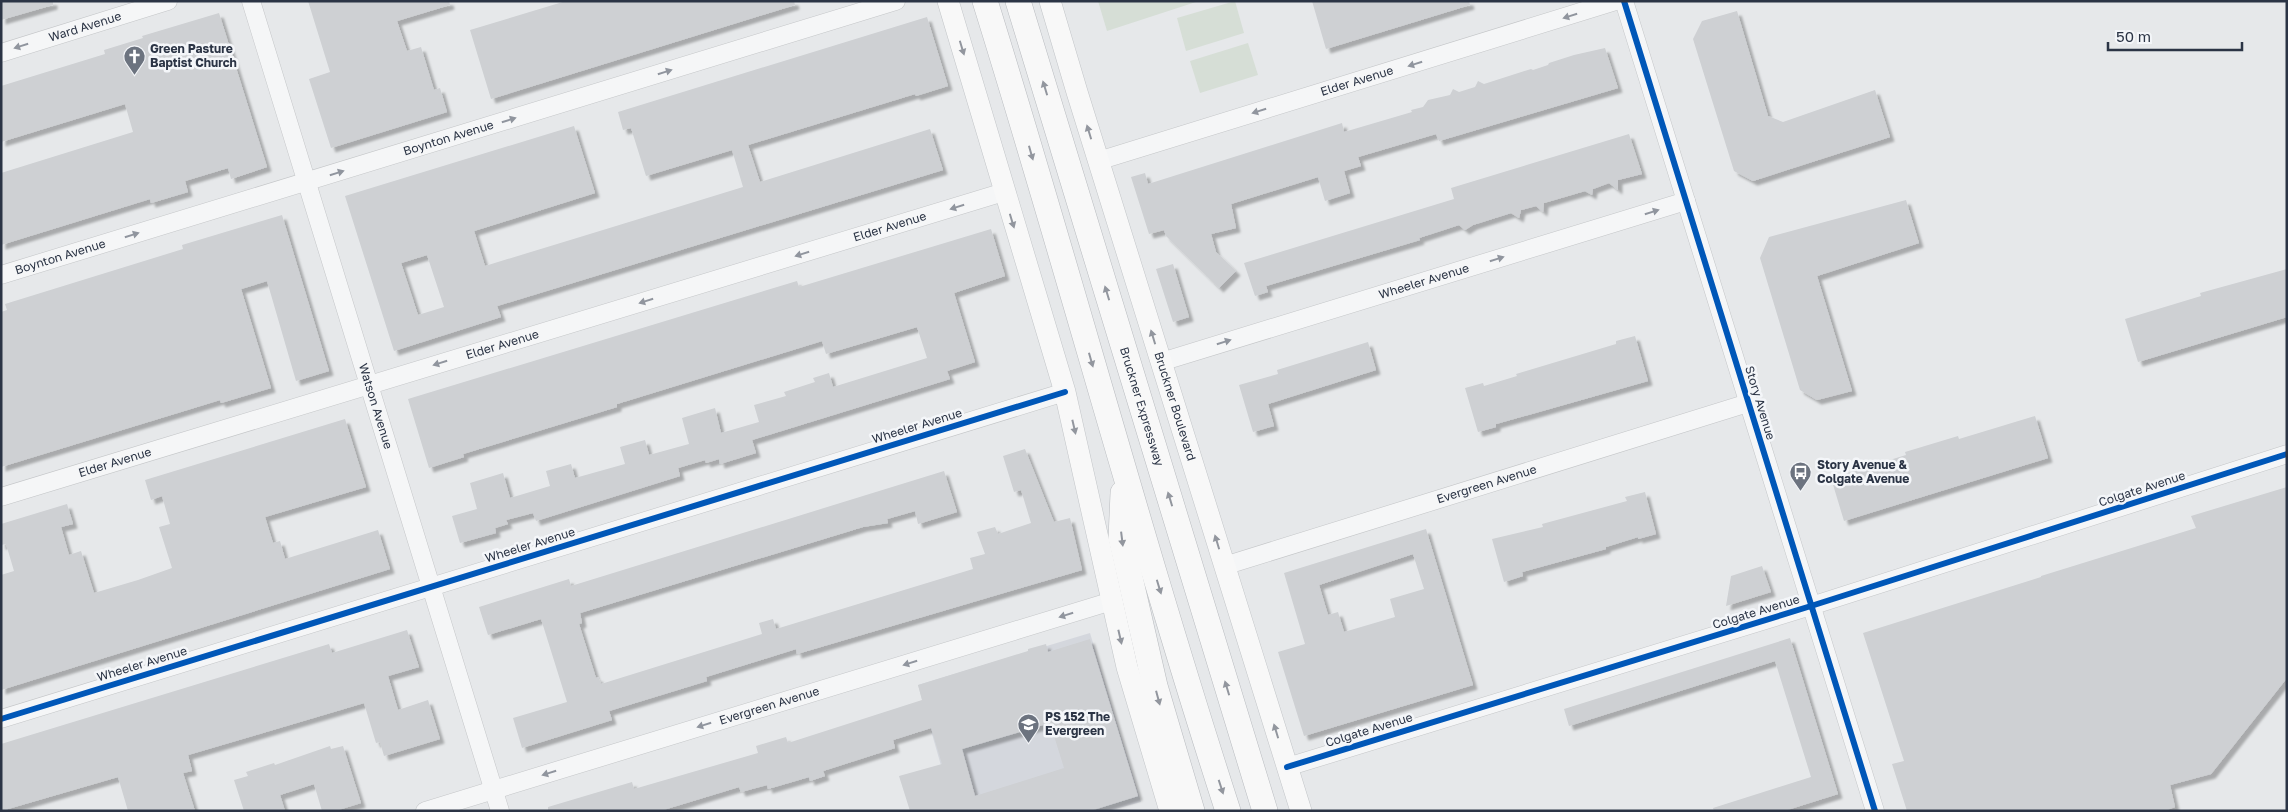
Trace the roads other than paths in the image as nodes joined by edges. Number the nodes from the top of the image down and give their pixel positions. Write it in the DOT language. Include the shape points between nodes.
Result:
graph roads {
  1 [pos="168,1"];
  2 [pos="251,1"];
  3 [pos="896,1"];
  4 [pos="948,1"];
  5 [pos="985,1"];
  6 [pos="1018,1"];
  7 [pos="1050,1"];
  8 [pos="1616,1"];
  9 [pos="1624,1"];
  10 [pos="1,52"];
  11 [pos="1098,161"];
  12 [pos="307,182"];
  13 [pos="1004,192"];
  14 [pos="1686,201"];
  15 [pos="1,275"];
  16 [pos="1161,362"];
  17 [pos="368,384"];
  18 [pos="1065,392"];
  19 [pos="1748,403"];
  20 [pos="2287,454"];
  21 [pos="1124,473"];
  22 [pos="1,497"];
  23 [pos="1224,566"];
  24 [pos="431,587"];
  25 [pos="1112,601"];
  26 [pos="1811,606"];
  27 [pos="1,719"];
  28 [pos="1287,767"];
  29 [pos="493,790"];
  30 [pos="425,811"];
  31 [pos="500,811"];
  32 [pos="1170,811"];
  33 [pos="1192,811"];
  34 [pos="1228,811"];
  35 [pos="1265,811"];
  36 [pos="1301,811"];
  37 [pos="1875,811"];
  1 -- 10 [label="street, Ward Avenue, one-way"];
  2 -- 12 [label="street, Watson Avenue"];
  12 -- 3 [label="street, Boynton Avenue, one-way"];
  4 -- 13 [label="main road, one-way"];
  5 -- 21 [label="highway, one-way"];
  35 -- 6 [label="highway, Bruckner Expressway, one-way"];
  11 -- 7 [label="main road, Bruckner Boulevard, one-way"];
  8 -- 11 [label="street, Elder Avenue, one-way"];
  9 -- 14 [label="street, Story Avenue"];
  16 -- 11 [label="main road, Bruckner Boulevard, one-way"];
  15 -- 12 [label="street, Boynton Avenue, one-way"];
  12 -- 17 [label="street, Watson Avenue"];
  13 -- 17 [label="street, Elder Avenue, one-way"];
  13 -- 18 [label="main road, one-way"];
  16 -- 14 [label="street, Wheeler Avenue, one-way"];
  14 -- 19 [label="street, Story Avenue"];
  23 -- 16 [label="main road, Bruckner Boulevard, one-way"];
  17 -- 22 [label="street, Elder Avenue"];
  17 -- 24 [label="street, Watson Avenue"];
  18 -- 24 [label="street, Wheeler Avenue"];
  18 -- 25 [label="main road, one-way"];
  19 -- 23 [label="street, Evergreen Avenue"];
  19 -- 26 [label="street, Story Avenue"];
  20 -- 26 [label="street, Colgate Avenue"];
  21 -- 33 [label="highway, one-way" via="1121,538 1160,705"];
  21 -- 34 [label="highway, one-way"];
  28 -- 23 [label="main road, Bruckner Boulevard, one-way"];
  24 -- 27 [label="street, Wheeler Avenue"];
  24 -- 29 [label="street, Watson Avenue"];
  25 -- 29 [label="street, Evergreen Avenue, one-way"];
  25 -- 32 [label="main road, one-way" via="1134,697"];
  26 -- 28 [label="street, Colgate Avenue"];
  26 -- 37 [label="street, Story Avenue"];
  28 -- 36 [label="main road, Bruckner Boulevard"];
  29 -- 30 [label="street, Evergreen Avenue"];
  29 -- 31 [label="street, Watson Avenue"];
}
